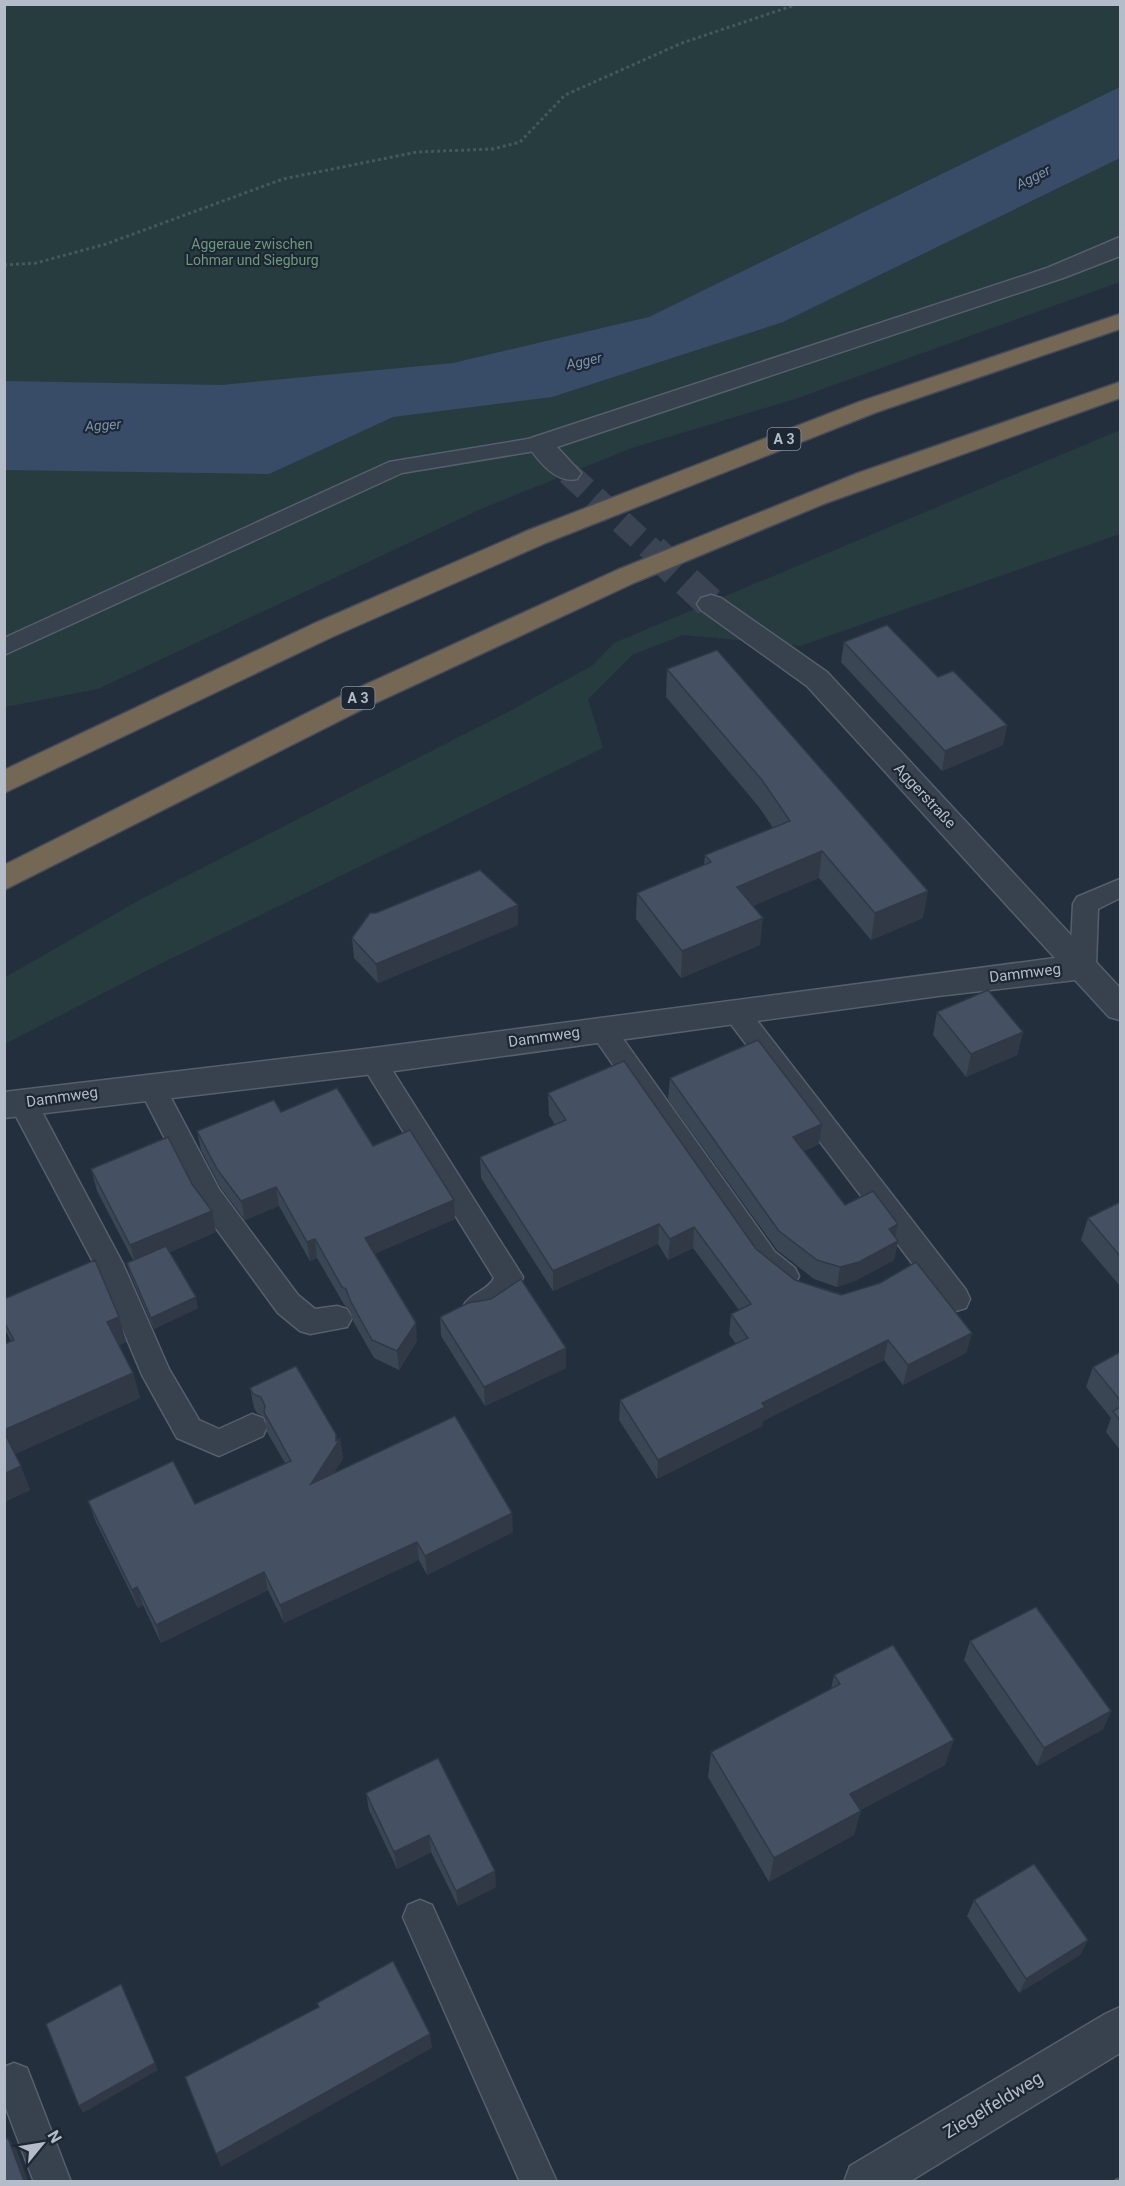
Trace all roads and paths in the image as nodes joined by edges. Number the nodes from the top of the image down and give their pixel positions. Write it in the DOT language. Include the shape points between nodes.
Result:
graph roads {
  1 [pos="798,4"];
  2 [pos="1120,244"];
  3 [pos="4,265"];
  4 [pos="1120,321"];
  5 [pos="1120,390"];
  6 [pos="540,444"];
  7 [pos="568,473"];
  8 [pos="711,604"];
  9 [pos="4,647"];
  10 [pos="4,783"];
  11 [pos="4,879"];
  12 [pos="1120,888"];
  13 [pos="1083,967"];
  14 [pos="1120,1008"];
  15 [pos="736,1012"];
  16 [pos="602,1029"];
  17 [pos="373,1061"];
  18 [pos="151,1086"];
  19 [pos="14,1104"];
  20 [pos="803,1290"];
  21 [pos="956,1299"];
  22 [pos="471,1310"];
  23 [pos="337,1318"];
  24 [pos="252,1427"];
  25 [pos="420,1917"];
  26 [pos="1120,2030"];
  27 [pos="14,2081"];
  28 [pos="1120,2178"];
  29 [pos="53,2181"];
  30 [pos="539,2181"];
  31 [pos="866,2181"];
  32 [pos="1115,2181"];
  1 -- 3 [label="path" via="682,43 565,95 520,141 493,149 417,152 284,179 106,244 36,263"];
  2 -- 6 [label="street" via="1112,251 1055,273"];
  4 -- 10 [label="highway, A 3" via="869,407 463,568 119,725"];
  5 -- 11 [label="highway, A 3" via="925,457 742,528 508,628 175,789"];
  6 -- 7 [label="street"];
  6 -- 9 [label="lane" via="397,467"];
  8 -- 13 [label="street, Aggerstraße" via="817,679"];
  12 -- 13 [label="lane" via="1086,904"];
  13 -- 14 [label="street, Aggerstraße"];
  13 -- 15 [label="street, Dammweg"];
  15 -- 16 [label="street, Dammweg"];
  15 -- 21 [label="lane"];
  16 -- 17 [label="street, Dammweg"];
  16 -- 20 [label="lane" via="765,1260"];
  17 -- 18 [label="street, Dammweg"];
  17 -- 22 [label="lane" via="509,1277 507,1288 498,1297"];
  18 -- 19 [label="street, Dammweg"];
  18 -- 23 [label="lane" via="209,1197 288,1304 310,1322"];
  19 -- 24 [label="lane" via="113,1272 157,1376 188,1429 219,1443"];
  25 -- 30 [label="lane"];
  26 -- 31 [label="street, Ziegelfeldweg"];
  27 -- 29 [label="lane"];
  28 -- 32 [label="path"];
}
